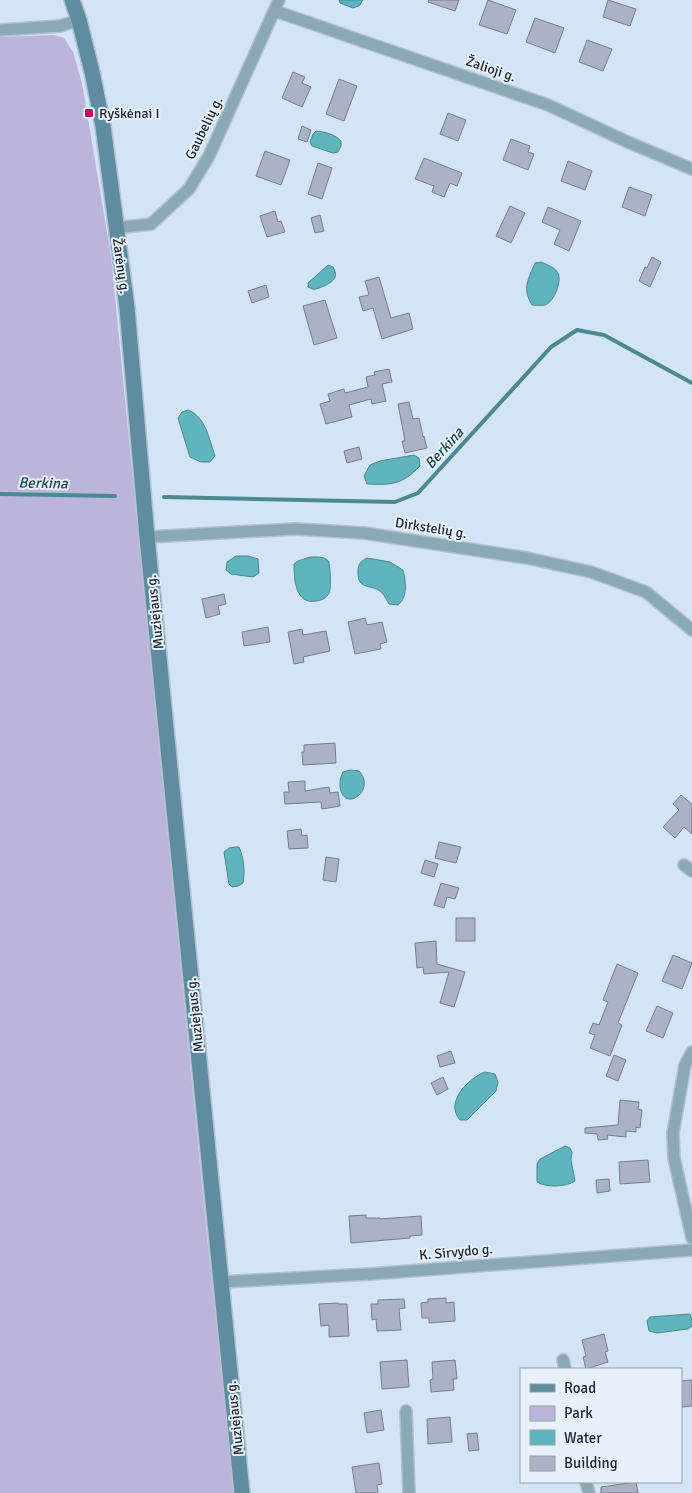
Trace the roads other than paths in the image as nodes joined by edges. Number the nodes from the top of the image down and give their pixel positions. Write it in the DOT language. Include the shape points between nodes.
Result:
graph roads {
  1 [pos="72,0"];
  2 [pos="277,6"];
  3 [pos="79,20"];
  4 [pos="0,30"];
  5 [pos="692,169"];
  6 [pos="116,228"];
  7 [pos="147,537"];
  8 [pos="692,630"];
  9 [pos="692,1052"];
  10 [pos="692,1238"];
  11 [pos="692,1250"];
  12 [pos="221,1282"];
  13 [pos="406,1410"];
  14 [pos="242,1493"];
  15 [pos="409,1493"];
  1 -- 3 [label="main road, Žarėnų g."];
  2 -- 5 [label="street, Žalioji g." via="548,105"];
  2 -- 6 [label="street, Gaubelių g." via="209,156 189,189 151,224"];
  3 -- 4 [label="street" via="60,26"];
  3 -- 6 [label="main road, Žarėnų g." via="103,126"];
  6 -- 7 [label="main road, Žarėnų g." via="127,308"];
  7 -- 8 [label="street, Dirkstelių g." via="295,529 364,533 527,558 592,572 646,592"];
  7 -- 12 [label="main road, Muziejaus g."];
  9 -- 10 [label="street" via="685,1065 673,1133 674,1158"];
  11 -- 12 [label="street, K. Sirvydo g."];
  12 -- 14 [label="main road, Muziejaus g."];
  13 -- 15 [label="street"];
}
